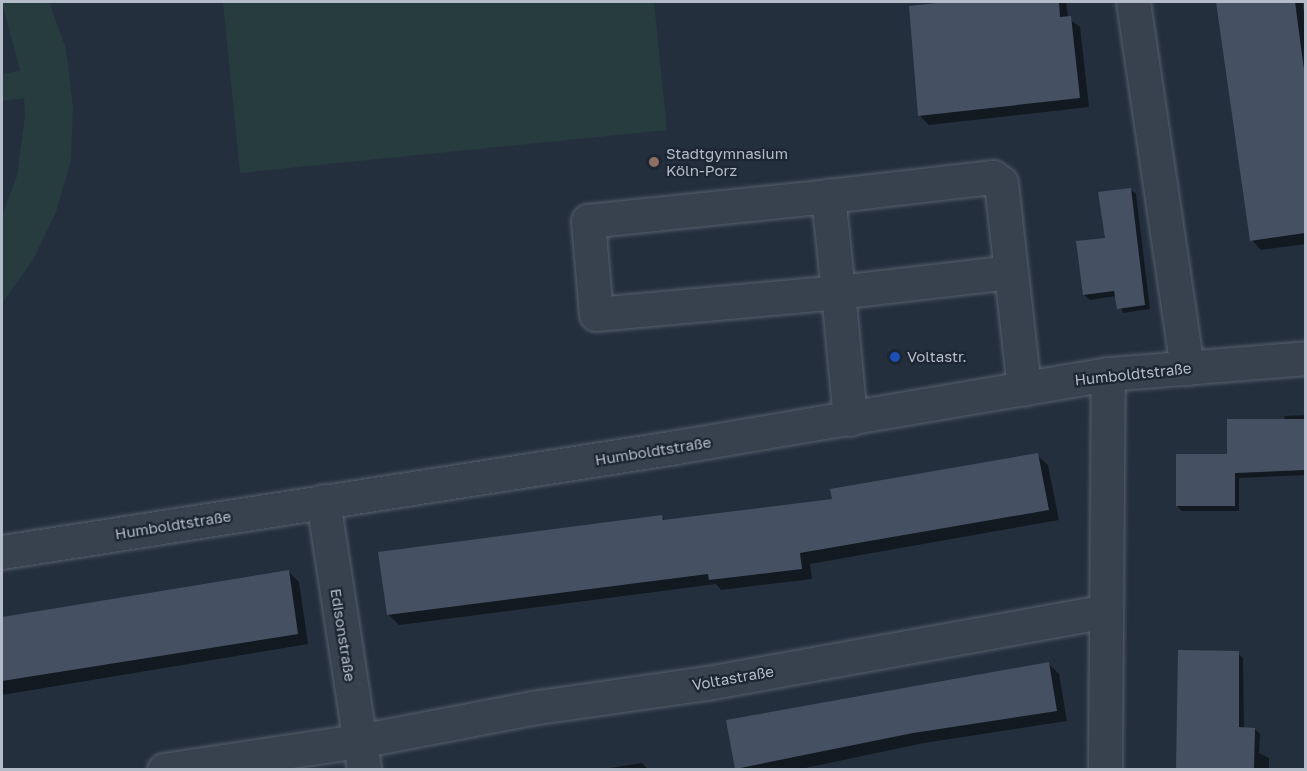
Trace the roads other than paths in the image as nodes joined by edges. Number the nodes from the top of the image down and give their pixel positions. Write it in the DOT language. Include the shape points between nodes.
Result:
graph roads {
  1 [pos="1133,2"];
  2 [pos="828,196"];
  3 [pos="1010,272"];
  4 [pos="838,292"];
  5 [pos="1305,358"];
  6 [pos="1187,368"];
  7 [pos="1108,374"];
  8 [pos="1024,389"];
  9 [pos="850,419"];
  10 [pos="323,501"];
  11 [pos="2,552"];
  12 [pos="1106,611"];
  13 [pos="362,755"];
  14 [pos="164,770"];
  15 [pos="1105,770"];
  1 -- 6 [label="street"];
  2 -- 3 [label="street" via="996,178 1001,183"];
  2 -- 4 [label="street"];
  2 -- 4 [label="street" via="588,221 596,314"];
  3 -- 4 [label="street"];
  3 -- 8 [label="street"];
  4 -- 9 [label="street"];
  5 -- 6 [label="street, Humboldtstraße"];
  6 -- 7 [label="street, Humboldtstraße"];
  7 -- 8 [label="street, Humboldtstraße"];
  7 -- 12 [label="street"];
  8 -- 9 [label="street, Humboldtstraße"];
  9 -- 10 [label="street, Humboldtstraße"];
  10 -- 11 [label="street, Humboldtstraße"];
  10 -- 13 [label="street, Edisonstraße"];
  12 -- 13 [label="street, Voltastraße" via="707,683 538,706"];
  12 -- 15 [label="street"];
  13 -- 14 [label="street, Voltastraße"];
}
